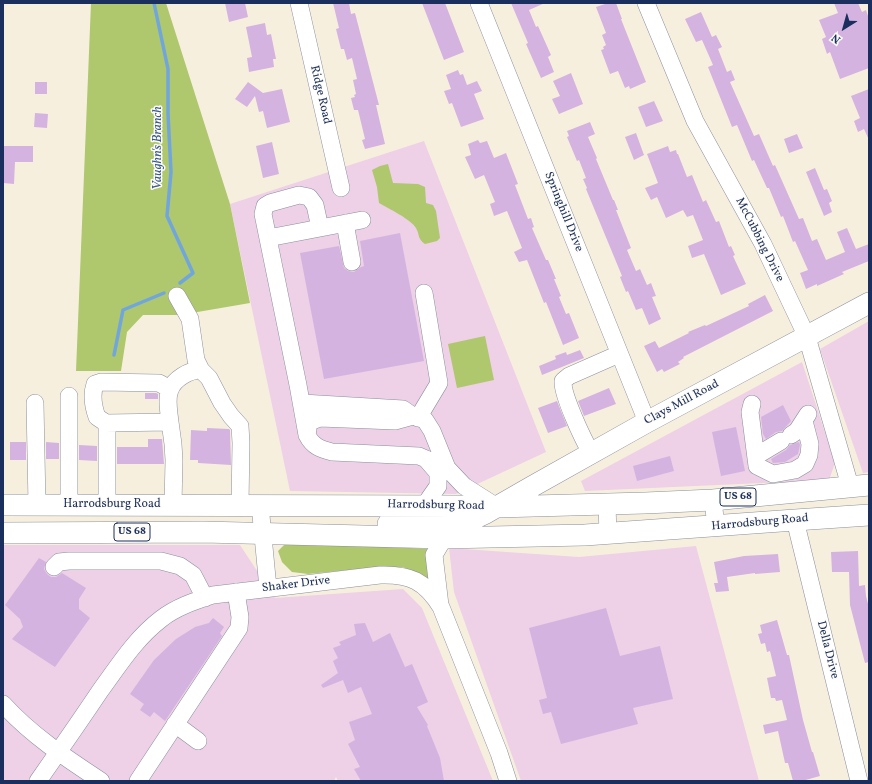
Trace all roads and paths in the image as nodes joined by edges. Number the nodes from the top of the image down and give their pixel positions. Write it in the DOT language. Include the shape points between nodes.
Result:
graph roads {
  1 [pos="299,3"];
  2 [pos="479,3"];
  3 [pos="646,3"];
  4 [pos="341,188"];
  5 [pos="362,220"];
  6 [pos="345,223"];
  7 [pos="320,228"];
  8 [pos="268,238"];
  9 [pos="352,262"];
  10 [pos="424,293"];
  11 [pos="177,296"];
  12 [pos="869,303"];
  13 [pos="807,337"];
  14 [pos="619,354"];
  15 [pos="201,370"];
  16 [pos="170,389"];
  17 [pos="69,396"];
  18 [pos="35,403"];
  19 [pos="302,403"];
  20 [pos="752,404"];
  21 [pos="416,417"];
  22 [pos="170,422"];
  23 [pos="647,422"];
  24 [pos="107,423"];
  25 [pos="307,435"];
  26 [pos="591,453"];
  27 [pos="756,456"];
  28 [pos="426,458"];
  29 [pos="446,468"];
  30 [pos="852,486"];
  31 [pos="713,500"];
  32 [pos="869,502"];
  33 [pos="36,505"];
  34 [pos="68,505"];
  35 [pos="107,505"];
  36 [pos="173,505"];
  37 [pos="250,505"];
  38 [pos="607,505"];
  39 [pos="6,506"];
  40 [pos="424,506"];
  41 [pos="497,507"];
  42 [pos="869,515"];
  43 [pos="805,519"];
  44 [pos="716,526"];
  45 [pos="3,533"];
  46 [pos="262,533"];
  47 [pos="608,534"];
  48 [pos="356,535"];
  49 [pos="444,538"];
  50 [pos="54,567"];
  51 [pos="268,588"];
  52 [pos="236,592"];
  53 [pos="205,598"];
  54 [pos="441,607"];
  55 [pos="3,704"];
  56 [pos="175,724"];
  57 [pos="198,741"];
  58 [pos="58,752"];
  59 [pos="38,781"];
  60 [pos="101,781"];
  61 [pos="138,781"];
  62 [pos="508,781"];
  63 [pos="859,781"];
  1 -- 4 [label="street, Ridge Road"];
  2 -- 14 [label="street, Springhill Drive"];
  3 -- 13 [label="street, McCubbing Drive" via="694,121 763,244"];
  5 -- 6 [label="street"];
  6 -- 7 [label="street"];
  6 -- 9 [label="street"];
  7 -- 8 [label="street"];
  7 -- 8 [label="street" via="316,205 309,197 299,195 270,202 265,206 263,214"];
  8 -- 19 [label="street"];
  10 -- 21 [label="street" via="439,382"];
  11 -- 15 [label="street" via="190,319 196,360"];
  12 -- 13 [label="main road, Clays Mill Road"];
  13 -- 23 [label="main road, Clays Mill Road"];
  13 -- 30 [label="street, McCubbing Drive"];
  14 -- 23 [label="street, Springhill Drive"];
  14 -- 26 [label="street" via="563,381 562,387"];
  15 -- 16 [label="street" via="185,374"];
  15 -- 37 [label="street" via="240,426"];
  16 -- 22 [label="street"];
  16 -- 24 [label="street" via="158,383 95,384 93,406 97,417"];
  17 -- 34 [label="street"];
  18 -- 33 [label="street"];
  19 -- 21 [label="street" via="403,409"];
  19 -- 25 [label="street"];
  20 -- 27 [label="street" via="750,412"];
  21 -- 25 [label="street" via="395,421 320,418 309,422"];
  21 -- 29 [label="street" via="425,420 432,431"];
  22 -- 24 [label="street"];
  22 -- 36 [label="street" via="174,460"];
  23 -- 26 [label="main road, Clays Mill Road"];
  24 -- 35 [label="street"];
  25 -- 28 [label="street" via="313,445 332,452 414,455"];
  26 -- 41 [label="main road, Clays Mill Road"];
  27 -- 27 [label="street" via="797,431 807,416 810,444 806,464 795,470 773,474 757,466"];
  28 -- 29 [label="street"];
  28 -- 40 [label="street" via="438,473 438,486"];
  29 -- 41 [label="street" via="464,486"];
  30 -- 31 [label="main road, Harrodsburg Road / US 68"];
  30 -- 32 [label="main road"];
  30 -- 43 [label="main road" via="806,504 800,510"];
  31 -- 38 [label="main road, Harrodsburg Road / US 68"];
  31 -- 44 [label="street"];
  33 -- 34 [label="main road, Harrodsburg Road / US 68"];
  33 -- 39 [label="main road, Harrodsburg Road / US 68"];
  34 -- 35 [label="main road, Harrodsburg Road / US 68"];
  35 -- 36 [label="main road, Harrodsburg Road / US 68"];
  36 -- 37 [label="main road, Harrodsburg Road / US 68"];
  37 -- 40 [label="main road, Harrodsburg Road / US 68"];
  37 -- 46 [label="street"];
  38 -- 41 [label="main road, Harrodsburg Road / US 68"];
  38 -- 47 [label="street"];
  40 -- 41 [label="main road, Harrodsburg Road / US 68"];
  41 -- 48 [label="main road, Clays Mill Road" via="469,521 386,524 372,526"];
  42 -- 43 [label="main road, Harrodsburg Road / US 68"];
  43 -- 44 [label="main road, Harrodsburg Road / US 68"];
  43 -- 63 [label="street, Della Drive"];
  44 -- 47 [label="main road, Harrodsburg Road / US 68"];
  45 -- 46 [label="main road, Harrodsburg Road / US 68"];
  46 -- 48 [label="main road, Harrodsburg Road / US 68"];
  46 -- 51 [label="street"];
  47 -- 49 [label="main road, Harrodsburg Road / US 68"];
  48 -- 49 [label="main road, Harrodsburg Road / US 68"];
  49 -- 54 [label="street" via="434,555"];
  50 -- 53 [label="street" via="59,562 69,561 161,561 180,566 193,575"];
  51 -- 52 [label="street, Shaker Drive"];
  51 -- 54 [label="street, Shaker Drive" via="396,574 418,582"];
  52 -- 53 [label="street, Shaker Drive"];
  52 -- 56 [label="street" via="239,628"];
  53 -- 58 [label="street, Shaker Drive" via="162,618 140,637"];
  54 -- 62 [label="street, Shaker Drive"];
  55 -- 58 [label="street" via="24,725"];
  56 -- 57 [label="street"];
  56 -- 61 [label="street"];
  58 -- 59 [label="street, Shaker Drive"];
  58 -- 60 [label="street"];
}
